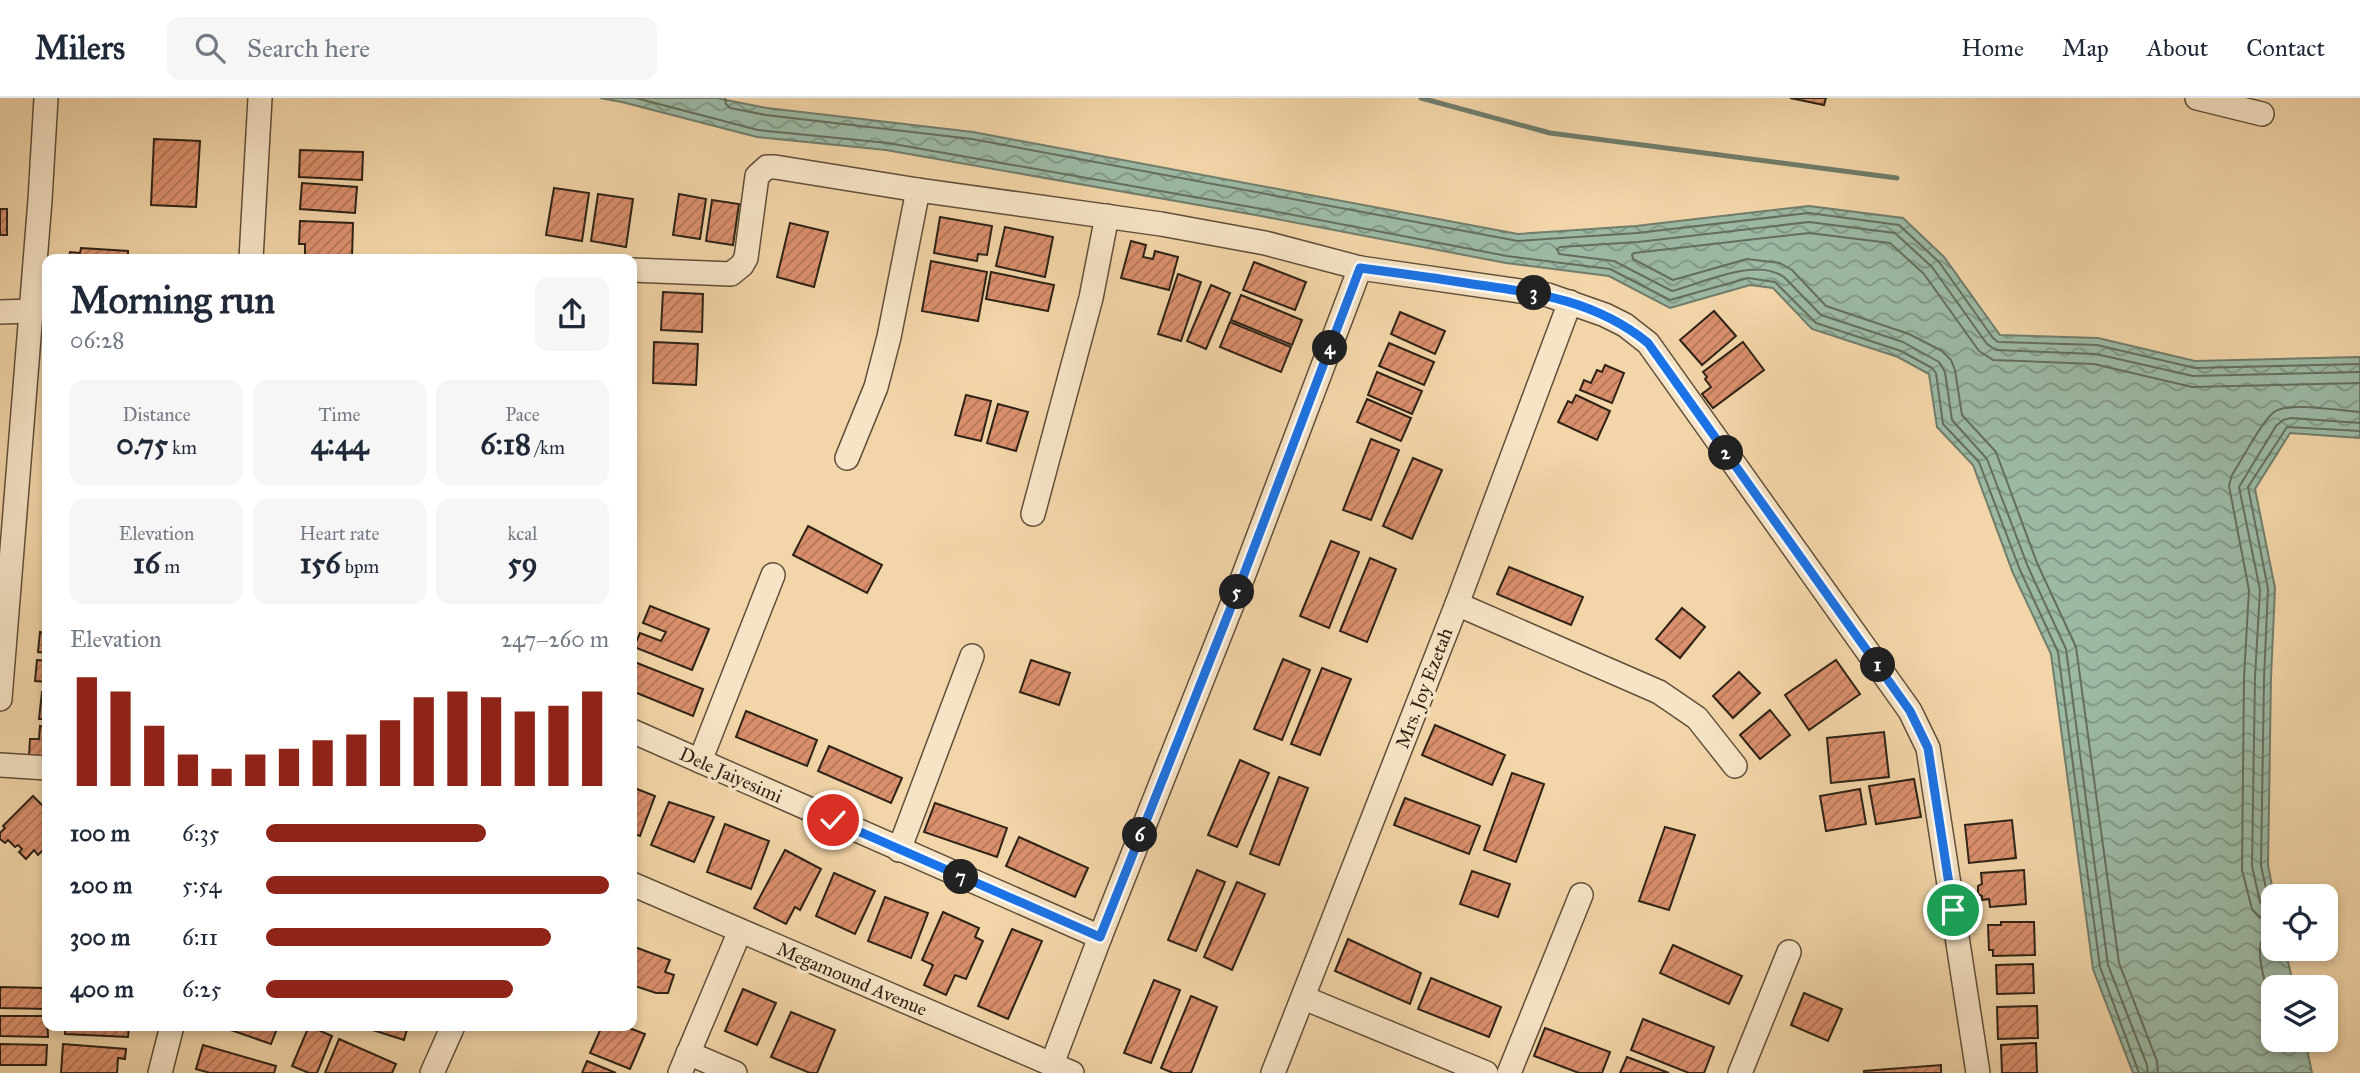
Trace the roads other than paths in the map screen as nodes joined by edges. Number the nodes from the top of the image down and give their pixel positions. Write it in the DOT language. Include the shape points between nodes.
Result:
graph roads {
  1 [pos="46,98"];
  2 [pos="260,98"];
  3 [pos="2197,98"];
  4 [pos="2262,114"];
  5 [pos="918,190"];
  6 [pos="1107,216"];
  7 [pos="251,254"];
  8 [pos="1360,268"];
  9 [pos="637,270"];
  10 [pos="1570,302"];
  11 [pos="31,311"];
  12 [pos="0,312"];
  13 [pos="847,458"];
  14 [pos="1033,514"];
  15 [pos="773,575"];
  16 [pos="1457,604"];
  17 [pos="972,656"];
  18 [pos="0,699"];
  19 [pos="637,733"];
  20 [pos="700,761"];
  21 [pos="0,765"];
  22 [pos="1735,766"];
  23 [pos="42,768"];
  24 [pos="899,850"];
  25 [pos="637,886"];
  26 [pos="1581,895"];
  27 [pos="740,931"];
  28 [pos="1100,937"];
  29 [pos="1789,952"];
  30 [pos="1304,998"];
  31 [pos="171,1031"];
  32 [pos="451,1031"];
  33 [pos="684,1063"];
  34 [pos="1062,1069"];
  35 [pos="160,1073"];
  36 [pos="432,1073"];
  37 [pos="735,1073"];
  38 [pos="1273,1073"];
  39 [pos="1486,1073"];
  40 [pos="1509,1073"];
  41 [pos="1740,1073"];
  42 [pos="1978,1073"];
  1 -- 11 [label="street"];
  2 -- 7 [label="street"];
  3 -- 4 [label="street"];
  5 -- 6 [label="street"];
  5 -- 9 [label="street" via="767,167 757,176 746,258 737,271"];
  5 -- 13 [label="street" via="876,387"];
  6 -- 8 [label="street" via="1265,243"];
  6 -- 14 [label="street" via="1091,298"];
  8 -- 10 [label="street"];
  8 -- 28 [label="street"];
  10 -- 16 [label="street, Mrs. Joy Ezetah"];
  10 -- 42 [label="street" via="1615,320 1648,343 1910,711 1928,748"];
  11 -- 12 [label="street"];
  11 -- 18 [label="street"];
  15 -- 20 [label="street"];
  16 -- 22 [label="street" via="1659,692 1697,718"];
  16 -- 30 [label="street, Mrs. Joy Ezetah"];
  17 -- 24 [label="street"];
  19 -- 20 [label="street, Dele Jaiyesimi"];
  20 -- 24 [label="street, Dele Jaiyesimi"];
  21 -- 23 [label="street"];
  24 -- 28 [label="street, Dele Jaiyesimi"];
  25 -- 27 [label="street, Megamound Avenue"];
  26 -- 40 [label="street"];
  27 -- 33 [label="street"];
  27 -- 34 [label="street, Megamound Avenue"];
  28 -- 34 [label="street"];
  29 -- 41 [label="street"];
  30 -- 38 [label="street, Mrs. Joy Ezetah"];
  30 -- 39 [label="street"];
  31 -- 35 [label="street"];
  32 -- 36 [label="street"];
  33 -- 37 [label="street"];
}
